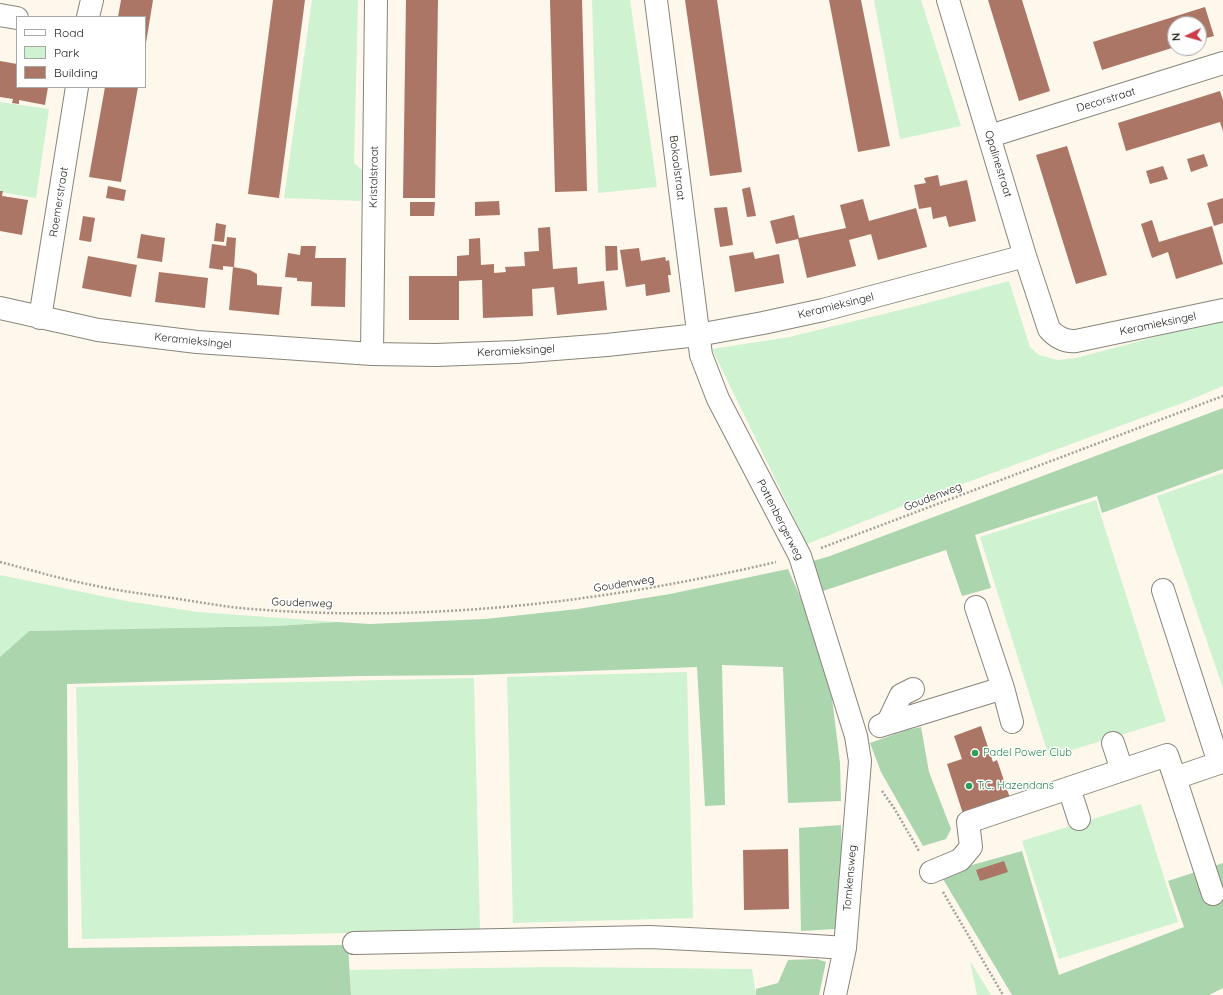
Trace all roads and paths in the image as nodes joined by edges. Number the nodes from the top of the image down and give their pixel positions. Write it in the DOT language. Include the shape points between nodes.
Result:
graph roads {
  1 [pos="92,0"];
  2 [pos="376,0"];
  3 [pos="656,0"];
  4 [pos="948,0"];
  5 [pos="0,15"];
  6 [pos="88,16"];
  7 [pos="16,18"];
  8 [pos="1223,63"];
  9 [pos="77,88"];
  10 [pos="990,136"];
  11 [pos="1025,256"];
  12 [pos="0,308"];
  13 [pos="1223,310"];
  14 [pos="40,318"];
  15 [pos="1049,329"];
  16 [pos="700,345"];
  17 [pos="372,354"];
  18 [pos="1223,396"];
  19 [pos="800,556"];
  20 [pos="0,562"];
  21 [pos="1163,590"];
  22 [pos="976,607"];
  23 [pos="1003,688"];
  24 [pos="913,689"];
  25 [pos="1012,722"];
  26 [pos="883,725"];
  27 [pos="856,736"];
  28 [pos="1113,743"];
  29 [pos="860,761"];
  30 [pos="1221,762"];
  31 [pos="1122,770"];
  32 [pos="1175,778"];
  33 [pos="1069,788"];
  34 [pos="1079,820"];
  35 [pos="931,872"];
  36 [pos="1213,894"];
  37 [pos="354,943"];
  38 [pos="845,948"];
  39 [pos="835,995"];
  1 -- 6 [label="street"];
  2 -- 17 [label="street, Kristalstraat"];
  3 -- 16 [label="street, Bokaalstraat"];
  4 -- 10 [label="street, Opalinestraat"];
  5 -- 7 [label="street"];
  8 -- 10 [label="street, Decorstraat"];
  9 -- 14 [label="street, Roemerstraat"];
  10 -- 11 [label="street, Opalinestraat"];
  11 -- 15 [label="street, Opalinestraat"];
  11 -- 16 [label="street, Keramieksingel"];
  12 -- 14 [label="street, Keramieksingel"];
  13 -- 15 [label="street, Keramieksingel" via="1068,342 1054,335"];
  14 -- 17 [label="street, Keramieksingel" via="98,330 197,342"];
  16 -- 17 [label="street, Keramieksingel" via="607,345 436,355"];
  16 -- 19 [label="street, Pottenbergerweg" via="718,399"];
  18 -- 19 [label="path, Goudenweg"];
  19 -- 20 [label="path, Goudenweg" via="665,585 544,604 370,613 238,608 93,586"];
  19 -- 27 [label="street, Pottenbergerweg"];
  21 -- 30 [label="street"];
  22 -- 23 [label="street"];
  23 -- 25 [label="street"];
  23 -- 26 [label="street"];
  24 -- 26 [label="street" via="901,695 888,722"];
  26 -- 27 [label="street"];
  27 -- 29 [label="street, Pottenbergerweg"];
  28 -- 31 [label="street"];
  29 -- 38 [label="street, Tomkensweg"];
  30 -- 32 [label="street"];
  31 -- 32 [label="street" via="1167,755"];
  31 -- 33 [label="street"];
  32 -- 36 [label="street"];
  33 -- 34 [label="street"];
  33 -- 35 [label="street" via="968,822 971,847 960,860"];
  37 -- 38 [label="street" via="650,936"];
  38 -- 39 [label="street, Tomkensweg"];
}
